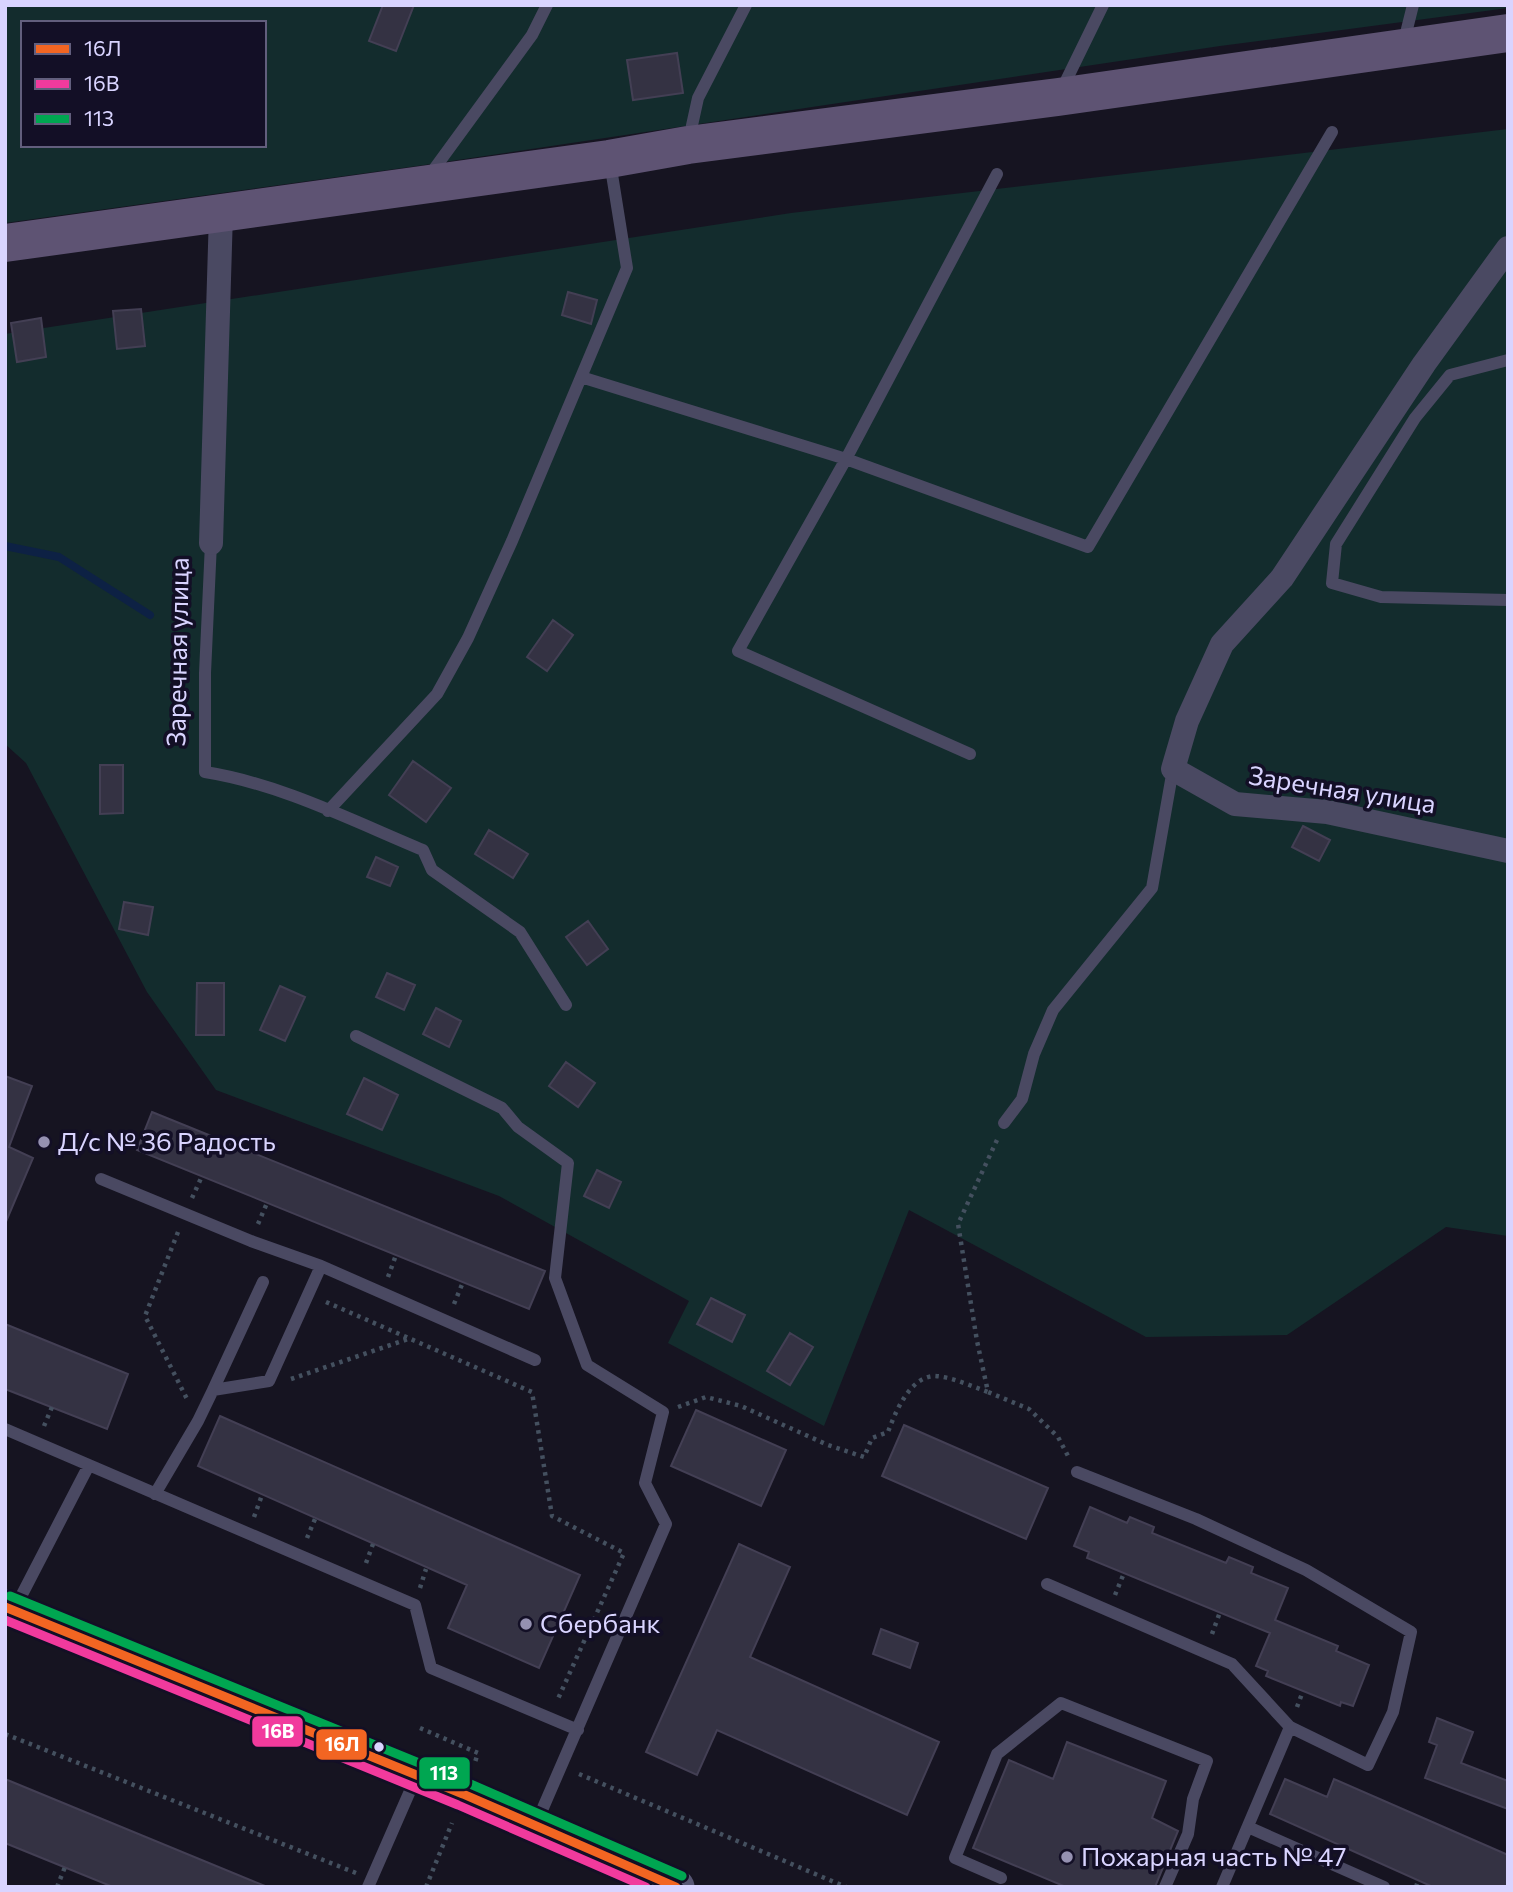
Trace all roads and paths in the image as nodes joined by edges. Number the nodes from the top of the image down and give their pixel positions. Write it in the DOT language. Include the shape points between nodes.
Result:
graph roads {
  1 [pos="547,5"];
  2 [pos="746,5"];
  3 [pos="1103,5"];
  4 [pos="1413,5"];
  5 [pos="1508,33"];
  6 [pos="1403,48"];
  7 [pos="1058,97"];
  8 [pos="1332,132"];
  9 [pos="688,145"];
  10 [pos="609,159"];
  11 [pos="997,174"];
  12 [pos="422,185"];
  13 [pos="221,213"];
  14 [pos="5,243"];
  15 [pos="1508,248"];
  16 [pos="1508,359"];
  17 [pos="580,377"];
  18 [pos="846,459"];
  19 [pos="211,543"];
  20 [pos="1508,600"];
  21 [pos="970,754"];
  22 [pos="1173,769"];
  23 [pos="328,811"];
  24 [pos="1508,850"];
  25 [pos="566,1005"];
  26 [pos="356,1036"];
  27 [pos="1004,1123"];
  28 [pos="101,1179"];
  29 [pos="176,1236"];
  30 [pos="321,1266"];
  31 [pos="263,1282"];
  32 [pos="309,1294"];
  33 [pos="409,1338"];
  34 [pos="535,1360"];
  35 [pos="270,1381"];
  36 [pos="213,1390"];
  37 [pos="988,1392"];
  38 [pos="663,1412"];
  39 [pos="198,1421"];
  40 [pos="5,1429"];
  41 [pos="89,1465"];
  42 [pos="1077,1472"];
  43 [pos="155,1494"];
  44 [pos="1046,1584"];
  45 [pos="9,1609"];
  46 [pos="550,1718"];
  47 [pos="1290,1727"];
  48 [pos="578,1730"];
  49 [pos="5,1734"];
  50 [pos="562,1767"];
  51 [pos="417,1775"];
  52 [pos="536,1825"];
  53 [pos="1248,1827"];
  54 [pos="65,1867"];
  55 [pos="1001,1878"];
  56 [pos="1419,1881"];
  57 [pos="370,1883"];
  58 [pos="57,1887"];
  59 [pos="677,1887"];
  60 [pos="846,1887"];
  61 [pos="1165,1887"];
  62 [pos="1223,1887"];
  63 [pos="1384,1887"];
  64 [pos="1416,1887"];
  1 -- 12 [label="lane" via="532,35"];
  2 -- 9 [label="lane" via="698,98"];
  3 -- 7 [label="lane"];
  4 -- 6 [label="lane"];
  5 -- 6 [label="main road"];
  6 -- 7 [label="main road"];
  7 -- 9 [label="main road"];
  8 -- 18 [label="lane" via="1088,547"];
  9 -- 10 [label="main road"];
  10 -- 12 [label="main road"];
  10 -- 17 [label="lane" via="626,268"];
  11 -- 18 [label="lane"];
  12 -- 13 [label="main road"];
  13 -- 14 [label="main road"];
  13 -- 19 [label="street, Заречная улица"];
  15 -- 22 [label="street" via="1424,363 1282,578 1222,644 1187,722"];
  16 -- 20 [label="lane" via="1450,375 1415,418 1336,544 1332,583 1381,597"];
  17 -- 18 [label="lane"];
  17 -- 23 [label="lane" via="512,541 437,694"];
  18 -- 21 [label="lane" via="738,652"];
  19 -- 23 [label="lane, Заречная улица" via="205,772 285,793"];
  22 -- 24 [label="street, Заречная улица" via="1235,804 1327,812"];
  22 -- 27 [label="lane" via="1152,888 1053,1010 1021,1099"];
  23 -- 25 [label="lane, Заречная улица" via="423,850 432,870 520,932"];
  26 -- 38 [label="lane" via="502,1108 518,1127 568,1163 555,1278 587,1365"];
  27 -- 37 [label="path" via="958,1224"];
  28 -- 30 [label="lane"];
  29 -- 39 [label="path" via="145,1316"];
  30 -- 32 [label="lane"];
  30 -- 34 [label="lane"];
  31 -- 36 [label="lane"];
  32 -- 33 [label="path"];
  32 -- 35 [label="lane"];
  33 -- 35 [label="path" via="279,1383"];
  33 -- 46 [label="path" via="532,1392 552,1516 624,1553"];
  35 -- 36 [label="lane"];
  36 -- 39 [label="lane"];
  37 -- 38 [label="path" via="933,1376 917,1382 897,1409 888,1432 872,1438 864,1457 741,1406 706,1397"];
  37 -- 42 [label="path" via="1029,1409 1058,1437"];
  38 -- 48 [label="lane" via="645,1483 667,1524"];
  39 -- 43 [label="lane"];
  40 -- 41 [label="lane"];
  41 -- 43 [label="lane"];
  41 -- 45 [label="lane"];
  42 -- 47 [label="lane" via="1196,1519 1306,1570 1411,1632 1393,1712 1368,1765"];
  43 -- 46 [label="lane" via="415,1605 431,1668"];
  44 -- 47 [label="lane" via="1232,1664"];
  45 -- 51 [label="main road"];
  46 -- 48 [label="lane"];
  47 -- 53 [label="lane"];
  48 -- 50 [label="lane"];
  49 -- 57 [label="path"];
  50 -- 52 [label="lane"];
  50 -- 60 [label="path"];
  51 -- 52 [label="main road"];
  51 -- 57 [label="lane"];
  52 -- 59 [label="main road"];
  53 -- 62 [label="lane"];
  53 -- 63 [label="lane"];
  54 -- 58 [label="path"];
  55 -- 61 [label="lane" via="955,1858 997,1754 1061,1703 1206,1761 1193,1798 1188,1834"];
  56 -- 64 [label="path"];
}
